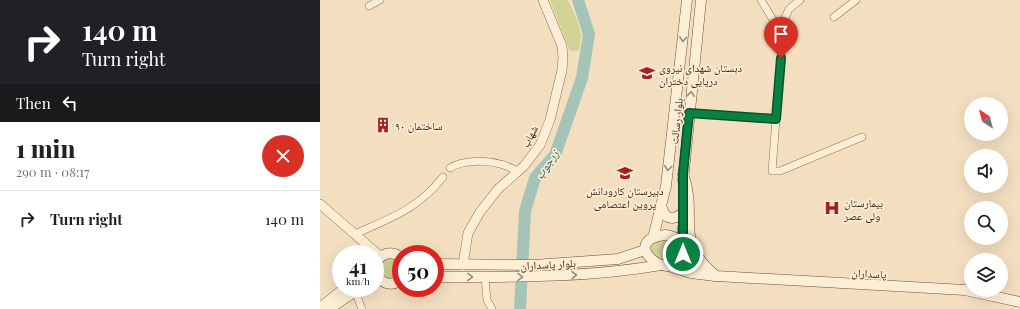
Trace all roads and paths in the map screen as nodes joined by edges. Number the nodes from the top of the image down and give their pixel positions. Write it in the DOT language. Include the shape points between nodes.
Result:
graph roads {
  1 [pos="380,0"];
  2 [pos="544,0"];
  3 [pos="687,0"];
  4 [pos="701,0"];
  5 [pos="761,0"];
  6 [pos="800,0"];
  7 [pos="854,1"];
  8 [pos="369,6"];
  9 [pos="834,17"];
  10 [pos="783,27"];
  11 [pos="689,113"];
  12 [pos="776,119"];
  13 [pos="862,137"];
  14 [pos="450,168"];
  15 [pos="518,171"];
  16 [pos="683,174"];
  17 [pos="443,177"];
  18 [pos="320,204"];
  19 [pos="662,208"];
  20 [pos="683,212"];
  21 [pos="355,234"];
  22 [pos="653,238"];
  23 [pos="367,245"];
  24 [pos="683,247"];
  25 [pos="646,250"];
  26 [pos="444,264"];
  27 [pos="463,265"];
  28 [pos="663,265"];
  29 [pos="716,276"];
  30 [pos="444,277"];
  31 [pos="485,277"];
  32 [pos="339,297"];
  33 [pos="357,297"];
  34 [pos="1020,302"];
  35 [pos="324,306"];
  36 [pos="362,309"];
  37 [pos="492,309"];
  1 -- 8 [label="street"];
  2 -- 15 [label="street, شهاب" via="562,46 562,70 550,120 540,145"];
  3 -- 19 [label="main road, بلوار رسالت, one-way"];
  11 -- 4 [label="main road, بلوار رسالت, one-way"];
  5 -- 10 [label="street" via="775,23"];
  6 -- 10 [label="street" via="787,12"];
  7 -- 9 [label="street"];
  10 -- 12 [label="street"];
  11 -- 12 [label="street"];
  11 -- 16 [label="main road, بلوار رسالت"];
  12 -- 13 [label="street" via="772,171 780,171"];
  14 -- 15 [label="street" via="462,163 483,162 500,163"];
  15 -- 27 [label="street, شهاب" via="498,189 480,212 468,233"];
  16 -- 20 [label="main road, بلوار رسالت"];
  16 -- 29 [label="main road" via="688,187 688,225 693,250 699,261"];
  17 -- 21 [label="street" via="419,202 396,216"];
  18 -- 21 [label="street"];
  19 -- 20 [label="main road" via="663,214 668,217 674,218"];
  19 -- 22 [label="main road, بلوار رسالت"];
  20 -- 24 [label="main road, بلوار رسالت"];
  21 -- 23 [label="street"];
  22 -- 24 [label="main road" via="669,235 676,238"];
  22 -- 25 [label="main road" via="646,245"];
  24 -- 28 [label="main road" via="680,258"];
  24 -- 29 [label="main road" via="690,261 701,271"];
  25 -- 27 [label="main road, بلوار پاسداران" via="618,260 534,265"];
  25 -- 28 [label="main road" via="649,259"];
  26 -- 27 [label="main road, بلوار پاسداران"];
  28 -- 29 [label="main road, پاسداران" via="691,273"];
  31 -- 28 [label="main road, بلوار پاسداران, one-way" via="535,278 620,272"];
  29 -- 34 [label="main road, پاسداران" via="965,290"];
  30 -- 31 [label="main road, بلوار پاسداران, one-way"];
  31 -- 37 [label="street" via="487,300"];
  32 -- 35 [label="main road"];
  33 -- 36 [label="street"];
}
